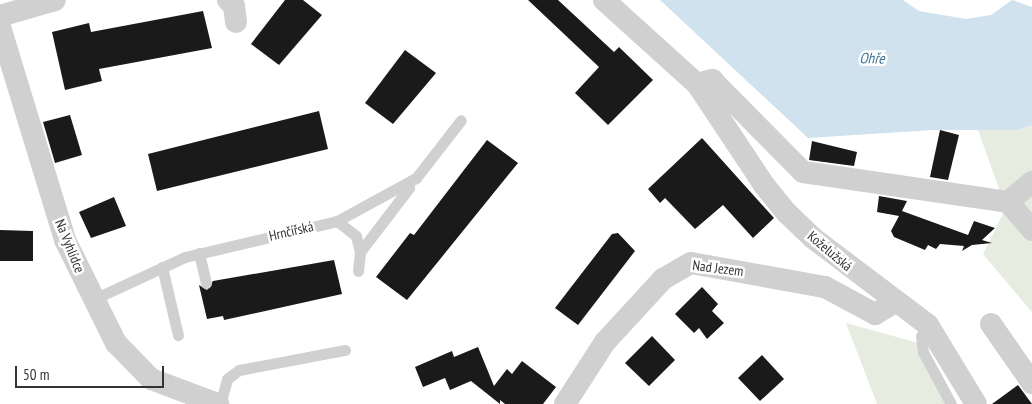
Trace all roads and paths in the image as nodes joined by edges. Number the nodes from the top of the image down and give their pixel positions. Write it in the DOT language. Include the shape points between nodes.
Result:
graph roads {
  1 [pos="55,0"];
  2 [pos="228,0"];
  3 [pos="604,0"];
  4 [pos="0,16"];
  5 [pos="236,22"];
  6 [pos="0,27"];
  7 [pos="697,84"];
  8 [pos="461,120"];
  9 [pos="416,178"];
  10 [pos="1032,182"];
  11 [pos="1008,202"];
  12 [pos="337,220"];
  13 [pos="1032,230"];
  14 [pos="360,252"];
  15 [pos="199,253"];
  16 [pos="162,268"];
  17 [pos="358,271"];
  18 [pos="206,283"];
  19 [pos="94,299"];
  20 [pos="895,302"];
  21 [pos="991,324"];
  22 [pos="928,325"];
  23 [pos="178,335"];
  24 [pos="345,350"];
  25 [pos="1032,383"];
  26 [pos="219,404"];
  27 [pos="565,404"];
  28 [pos="950,404"];
  29 [pos="976,404"];
  1 -- 4 [label="street"];
  2 -- 5 [label="street" via="234,6"];
  3 -- 7 [label="street, Koželužská"];
  6 -- 19 [label="street, Na Vyhlídce" via="65,240"];
  7 -- 11 [label="street" via="712,80 803,172"];
  7 -- 20 [label="street, Koželužská" via="764,185 787,212 813,238"];
  8 -- 9 [label="lane, Hrnčířská"];
  9 -- 12 [label="lane, Hrnčířská"];
  9 -- 14 [label="lane"];
  10 -- 11 [label="street"];
  11 -- 13 [label="street"];
  12 -- 14 [label="lane" via="356,236"];
  12 -- 15 [label="lane, Hrnčířská"];
  14 -- 17 [label="lane"];
  15 -- 16 [label="lane, Hrnčířská"];
  15 -- 18 [label="lane"];
  16 -- 19 [label="lane, Hrnčířská"];
  16 -- 23 [label="lane"];
  19 -- 26 [label="street, Na Vyhlídce" via="116,343 151,379"];
  20 -- 22 [label="street, Koželužská"];
  20 -- 27 [label="street, Nad Jezem" via="876,314 825,287 691,263 663,279 606,342"];
  21 -- 25 [label="street"];
  22 -- 28 [label="lane" via="921,336 923,352"];
  22 -- 29 [label="street, Koželužská"];
  24 -- 26 [label="lane" via="239,370 227,379"];
}
